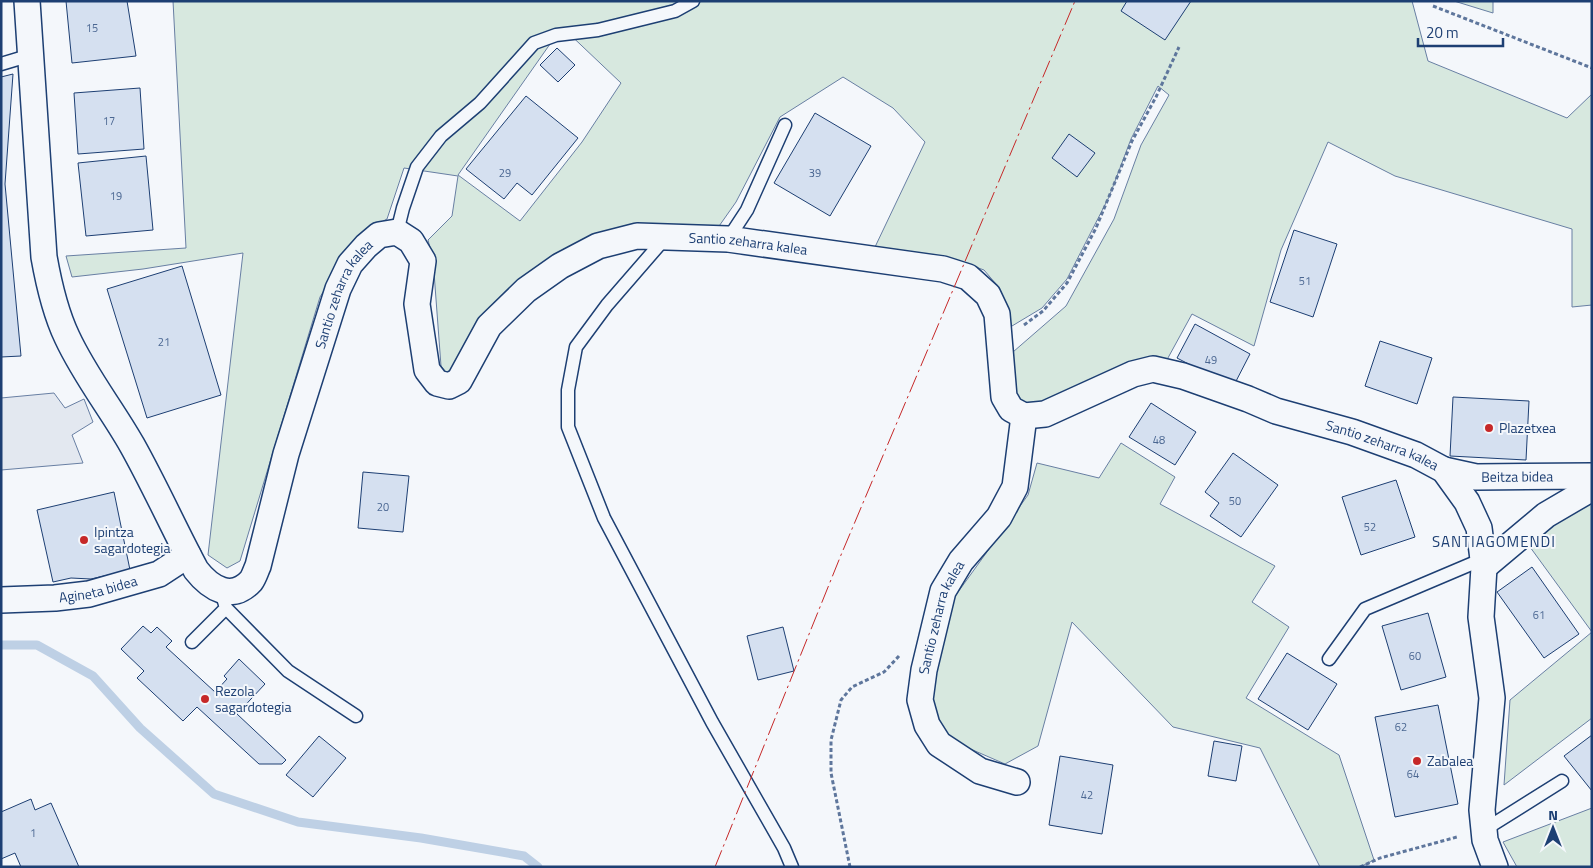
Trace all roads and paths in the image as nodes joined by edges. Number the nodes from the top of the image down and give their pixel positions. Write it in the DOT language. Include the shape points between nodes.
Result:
graph roads {
  1 [pos="27,1"];
  2 [pos="693,1"];
  3 [pos="1433,6"];
  4 [pos="1179,47"];
  5 [pos="31,55"];
  6 [pos="1,64"];
  7 [pos="1592,68"];
  8 [pos="785,125"];
  9 [pos="397,232"];
  10 [pos="667,236"];
  11 [pos="728,239"];
  12 [pos="1000,343"];
  13 [pos="1024,416"];
  14 [pos="1444,470"];
  15 [pos="1592,476"];
  16 [pos="1592,488"];
  17 [pos="188,555"];
  18 [pos="1484,563"];
  19 [pos="1,600"];
  20 [pos="223,600"];
  21 [pos="192,642"];
  22 [pos="904,650"];
  23 [pos="1329,659"];
  24 [pos="356,716"];
  25 [pos="1562,781"];
  26 [pos="1017,782"];
  27 [pos="1484,830"];
  28 [pos="792,867"];
  29 [pos="850,867"];
  30 [pos="1360,867"];
  31 [pos="1495,867"];
  1 -- 5 [label="street"];
  2 -- 9 [label="lane" via="675,10 598,30 556,36 534,44 480,103 441,136 416,167"];
  3 -- 7 [label="path"];
  4 -- 12 [label="path" via="1132,141 1096,228 1067,283 1043,311"];
  5 -- 6 [label="lane"];
  5 -- 17 [label="street" via="44,257 50,294 66,337 152,481"];
  8 -- 11 [label="lane" via="747,210"];
  9 -- 10 [label="street, Santio zeharra kalea" via="411,241 423,261 416,304 427,370 436,383 448,386 458,381 490,326 526,290 560,266 598,246 637,236"];
  9 -- 20 [label="street, Santio zeharra kalea" via="379,235 366,246 350,264 338,289 286,454 258,566 251,581"];
  10 -- 11 [label="street, Santio zeharra kalea"];
  10 -- 28 [label="lane" via="607,305 576,347 568,390 568,427 604,518"];
  11 -- 12 [label="street, Santio zeharra kalea" via="942,269 968,278 988,295 997,314"];
  12 -- 13 [label="street, Santio zeharra kalea" via="1004,397 1011,409"];
  13 -- 14 [label="street, Santio zeharra kalea" via="1045,414 1133,374 1153,369 1183,376 1276,411 1416,454"];
  13 -- 26 [label="street, Santio zeharra kalea" via="1015,486 999,517 961,561 942,591 920,700 927,725 939,744 980,771"];
  14 -- 15 [label="street, Beitza bidea" via="1476,477"];
  14 -- 18 [label="street, Santio zeharra kalea" via="1468,502 1479,528"];
  16 -- 18 [label="street" via="1546,515"];
  17 -- 19 [label="street, Agineta bidea" via="159,574 89,594"];
  17 -- 20 [label="street" via="205,582"];
  18 -- 23 [label="lane" via="1365,609"];
  18 -- 27 [label="street, Santio zeharra kalea" via="1480,617 1492,698 1482,810"];
  20 -- 21 [label="lane"];
  20 -- 24 [label="lane" via="288,671"];
  22 -- 29 [label="path" via="884,672 852,687 841,700 831,740 831,773"];
  25 -- 27 [label="lane"];
  27 -- 30 [label="path" via="1380,858"];
  27 -- 31 [label="street, Santio zeharra kalea"];
}
